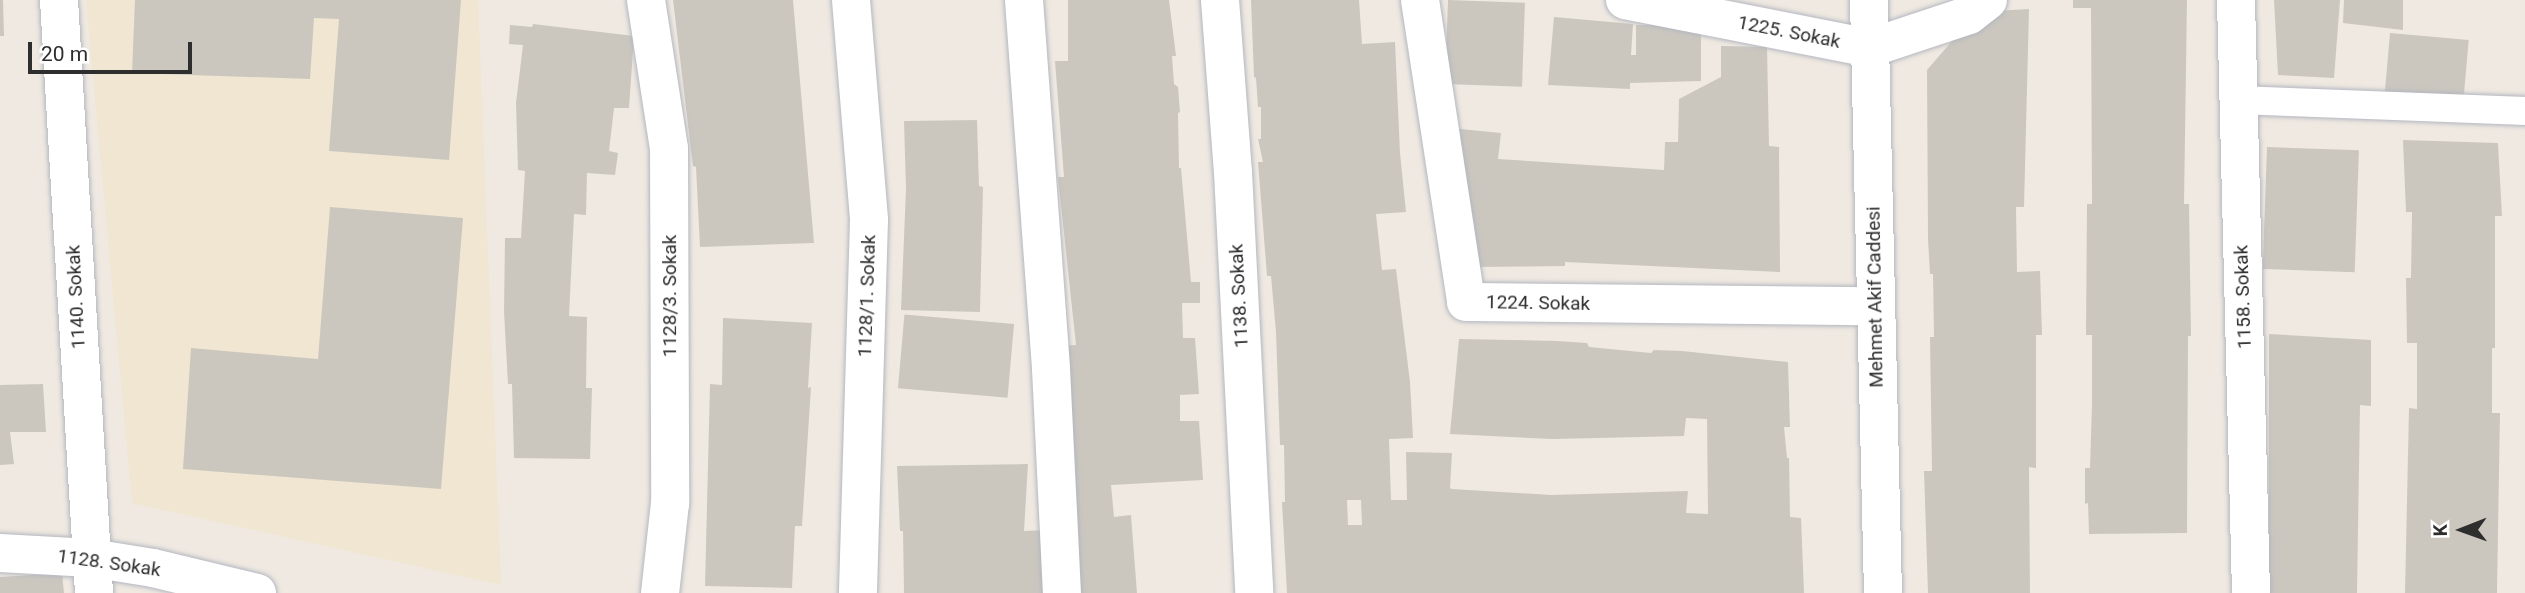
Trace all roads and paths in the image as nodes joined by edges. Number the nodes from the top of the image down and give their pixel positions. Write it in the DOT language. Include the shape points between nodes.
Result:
graph roads {
  1 [pos="59,0"];
  2 [pos="646,0"];
  3 [pos="850,0"];
  4 [pos="1024,0"];
  5 [pos="1220,0"];
  6 [pos="1420,0"];
  7 [pos="1625,0"];
  8 [pos="1869,0"];
  9 [pos="1989,0"];
  10 [pos="2236,0"];
  11 [pos="1870,48"];
  12 [pos="2238,100"];
  13 [pos="2525,111"];
  14 [pos="1874,306"];
  15 [pos="0,553"];
  16 [pos="93,575"];
  17 [pos="257,593"];
  18 [pos="660,593"];
  19 [pos="858,593"];
  20 [pos="1062,593"];
  21 [pos="1254,593"];
  22 [pos="1883,593"];
  23 [pos="2251,593"];
  1 -- 16 [label="street, 1140. Sokak"];
  2 -- 18 [label="street, 1128/3. Sokak" via="669,148 670,503"];
  3 -- 19 [label="street, 1128/1. Sokak" via="869,220"];
  4 -- 20 [label="street"];
  5 -- 21 [label="street, 1138. Sokak"];
  6 -- 14 [label="street, 1224. Sokak" via="1465,302"];
  7 -- 11 [label="street, 1225. Sokak"];
  8 -- 11 [label="street, Mehmet Akif Caddesi"];
  9 -- 11 [label="street" via="1969,15"];
  10 -- 12 [label="street, 1158. Sokak"];
  11 -- 14 [label="street, Mehmet Akif Caddesi"];
  12 -- 13 [label="lane"];
  12 -- 23 [label="street, 1158. Sokak"];
  14 -- 22 [label="street, Mehmet Akif Caddesi"];
  15 -- 16 [label="street, 1128. Sokak"];
  16 -- 17 [label="street, 1128. Sokak" via="153,568"];
}
